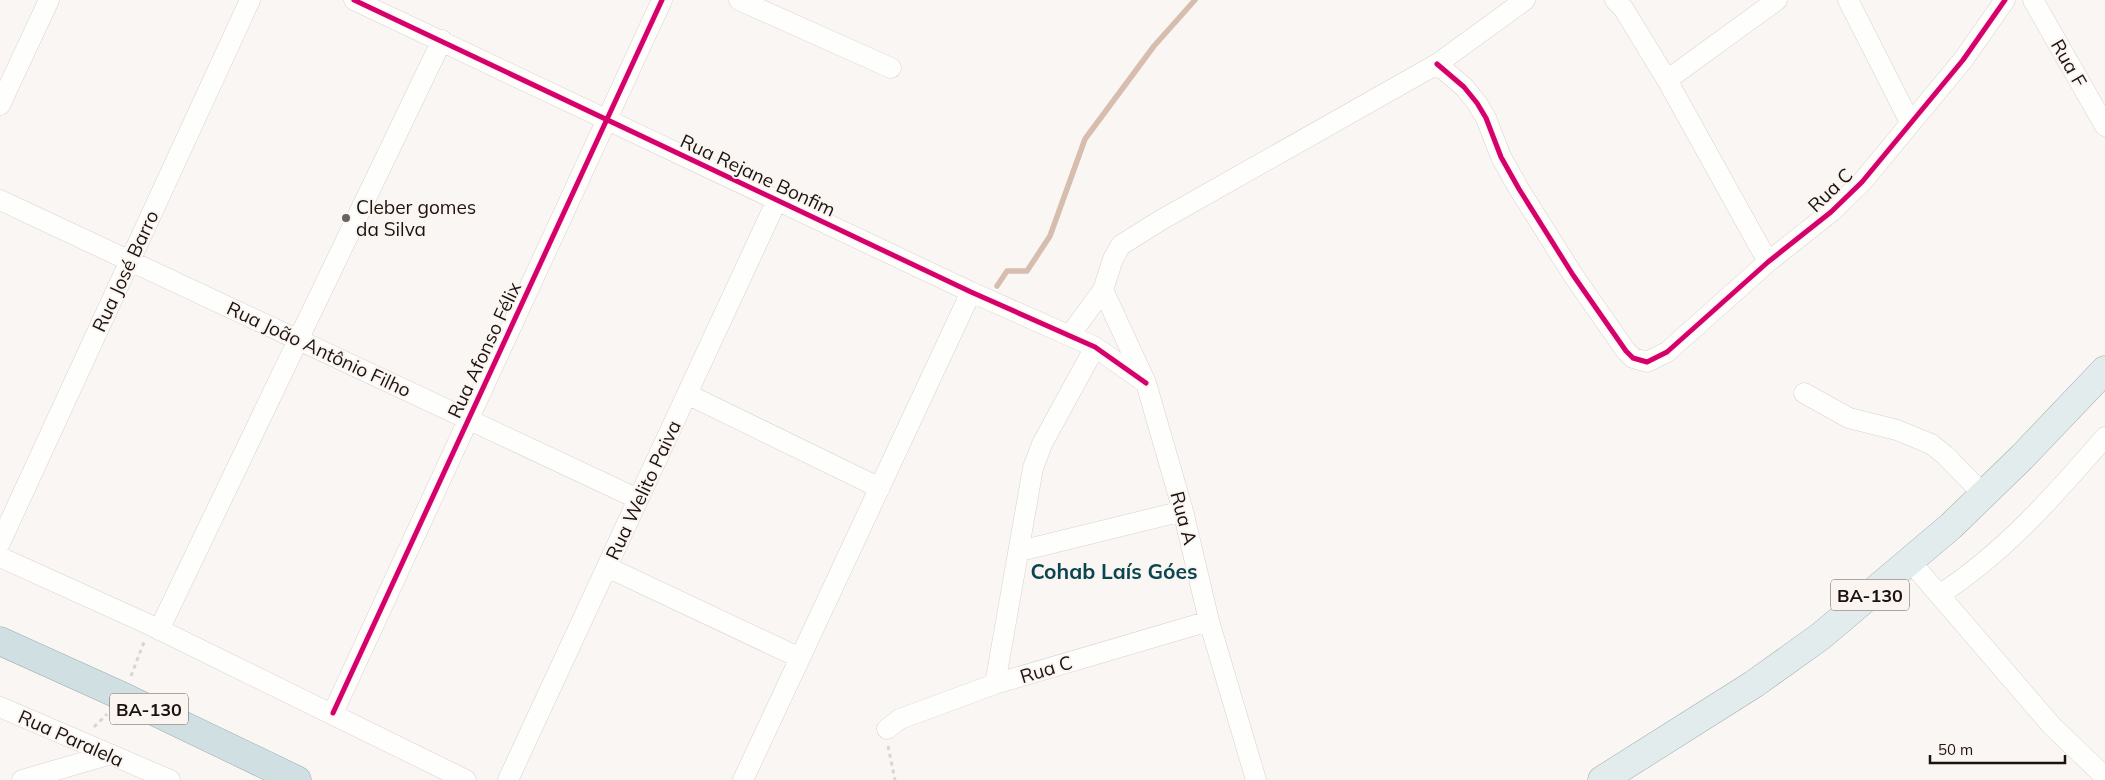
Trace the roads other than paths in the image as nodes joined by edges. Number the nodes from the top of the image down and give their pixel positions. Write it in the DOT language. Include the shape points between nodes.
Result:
graph roads {
  1 [pos="49,0"];
  2 [pos="250,0"];
  3 [pos="354,0"];
  4 [pos="662,0"];
  5 [pos="739,0"];
  6 [pos="1525,0"];
  7 [pos="1777,0"];
  8 [pos="1848,0"];
  9 [pos="2005,0"];
  10 [pos="2032,0"];
  11 [pos="1623,3"];
  12 [pos="442,40"];
  13 [pos="1437,64"];
  14 [pos="891,68"];
  15 [pos="1668,80"];
  16 [pos="0,105"];
  17 [pos="606,121"];
  18 [pos="1910,122"];
  19 [pos="2105,126"];
  20 [pos="0,200"];
  21 [pos="777,200"];
  22 [pos="130,261"];
  23 [pos="1768,262"];
  24 [pos="1104,290"];
  25 [pos="971,292"];
  26 [pos="1070,335"];
  27 [pos="298,339"];
  28 [pos="1095,347"];
  29 [pos="2105,370"];
  30 [pos="1146,383"];
  31 [pos="1804,393"];
  32 [pos="687,394"];
  33 [pos="468,419"];
  34 [pos="2105,437"];
  35 [pos="880,488"];
  36 [pos="1983,494"];
  37 [pos="638,499"];
  38 [pos="1183,511"];
  39 [pos="0,543"];
  40 [pos="1020,551"];
  41 [pos="0,557"];
  42 [pos="1910,561"];
  43 [pos="607,567"];
  44 [pos="1939,595"];
  45 [pos="1209,621"];
  46 [pos="154,627"];
  47 [pos="0,641"];
  48 [pos="800,658"];
  49 [pos="995,684"];
  50 [pos="0,707"];
  51 [pos="333,713"];
  52 [pos="887,730"];
  53 [pos="108,755"];
  54 [pos="70,773"];
  55 [pos="2105,777"];
  56 [pos="22,780"];
  57 [pos="170,780"];
  58 [pos="297,780"];
  59 [pos="466,780"];
  60 [pos="508,780"];
  61 [pos="743,780"];
  62 [pos="1256,780"];
  63 [pos="1602,780"];
  1 -- 16 [label="street"];
  2 -- 22 [label="street, Rua José Barro"];
  3 -- 12 [label="street, Rua Rejane Bonfim"];
  4 -- 17 [label="street, Rua Afonso Félix"];
  5 -- 14 [label="street"];
  6 -- 13 [label="street"];
  7 -- 15 [label="street"];
  8 -- 18 [label="street"];
  9 -- 18 [label="street, Rua C" via="1963,60"];
  10 -- 19 [label="street, Rua F"];
  11 -- 15 [label="street"];
  12 -- 17 [label="street, Rua Rejane Bonfim"];
  12 -- 27 [label="street"];
  13 -- 23 [label="street, Rua C" via="1477,103 1501,157 1573,275 1626,351 1640,361 1655,360 1666,352"];
  13 -- 24 [label="street" via="1135,236 1122,245 1113,259"];
  15 -- 23 [label="street"];
  17 -- 21 [label="street, Rua Rejane Bonfim"];
  17 -- 33 [label="street, Rua Afonso Félix"];
  18 -- 23 [label="street, Rua C" via="1862,182 1832,212"];
  20 -- 22 [label="street, Rua João Antônio Filho"];
  21 -- 25 [label="street, Rua Rejane Bonfim"];
  21 -- 32 [label="street, Rua Welito Paiva"];
  22 -- 27 [label="street, Rua João Antônio Filho"];
  22 -- 39 [label="street, Rua José Barro"];
  24 -- 26 [label="street"];
  24 -- 30 [label="street, Rua A"];
  25 -- 26 [label="street, Rua Rejane Bonfim"];
  25 -- 35 [label="street"];
  26 -- 28 [label="street, Rua Rejane Bonfim"];
  27 -- 33 [label="street, Rua João Antônio Filho"];
  27 -- 46 [label="street"];
  28 -- 30 [label="street, Rua Rejane Bonfim"];
  28 -- 40 [label="street" via="1042,444 1033,468"];
  29 -- 36 [label="main road, BA-130"];
  30 -- 38 [label="street, Rua A"];
  31 -- 36 [label="street" via="1849,418 1897,430 1931,444"];
  32 -- 35 [label="street"];
  32 -- 37 [label="street, Rua Welito Paiva"];
  33 -- 37 [label="street, Rua João Antônio Filho"];
  33 -- 51 [label="street, Rua Afonso Félix"];
  34 -- 44 [label="street" via="2047,504 1982,565"];
  35 -- 48 [label="street"];
  36 -- 42 [label="main road, BA-130"];
  37 -- 43 [label="street, Rua Welito Paiva"];
  38 -- 40 [label="street"];
  38 -- 45 [label="street, Rua A"];
  40 -- 49 [label="street"];
  41 -- 46 [label="street"];
  42 -- 44 [label="street"];
  42 -- 63 [label="main road, BA-130" via="1822,636 1754,684"];
  43 -- 48 [label="street"];
  43 -- 60 [label="street, Rua Welito Paiva"];
  44 -- 55 [label="street" via="2052,726"];
  45 -- 49 [label="street, Rua C"];
  45 -- 62 [label="street, Rua A"];
  46 -- 51 [label="street"];
  47 -- 58 [label="highway, BA-130"];
  48 -- 61 [label="street"];
  49 -- 52 [label="street, Rua C" via="900,720"];
  50 -- 53 [label="street, Rua Paralela" via="81,740"];
  51 -- 59 [label="street"];
  53 -- 54 [label="street"];
  53 -- 57 [label="street, Rua Paralela"];
  54 -- 56 [label="street"];
}
